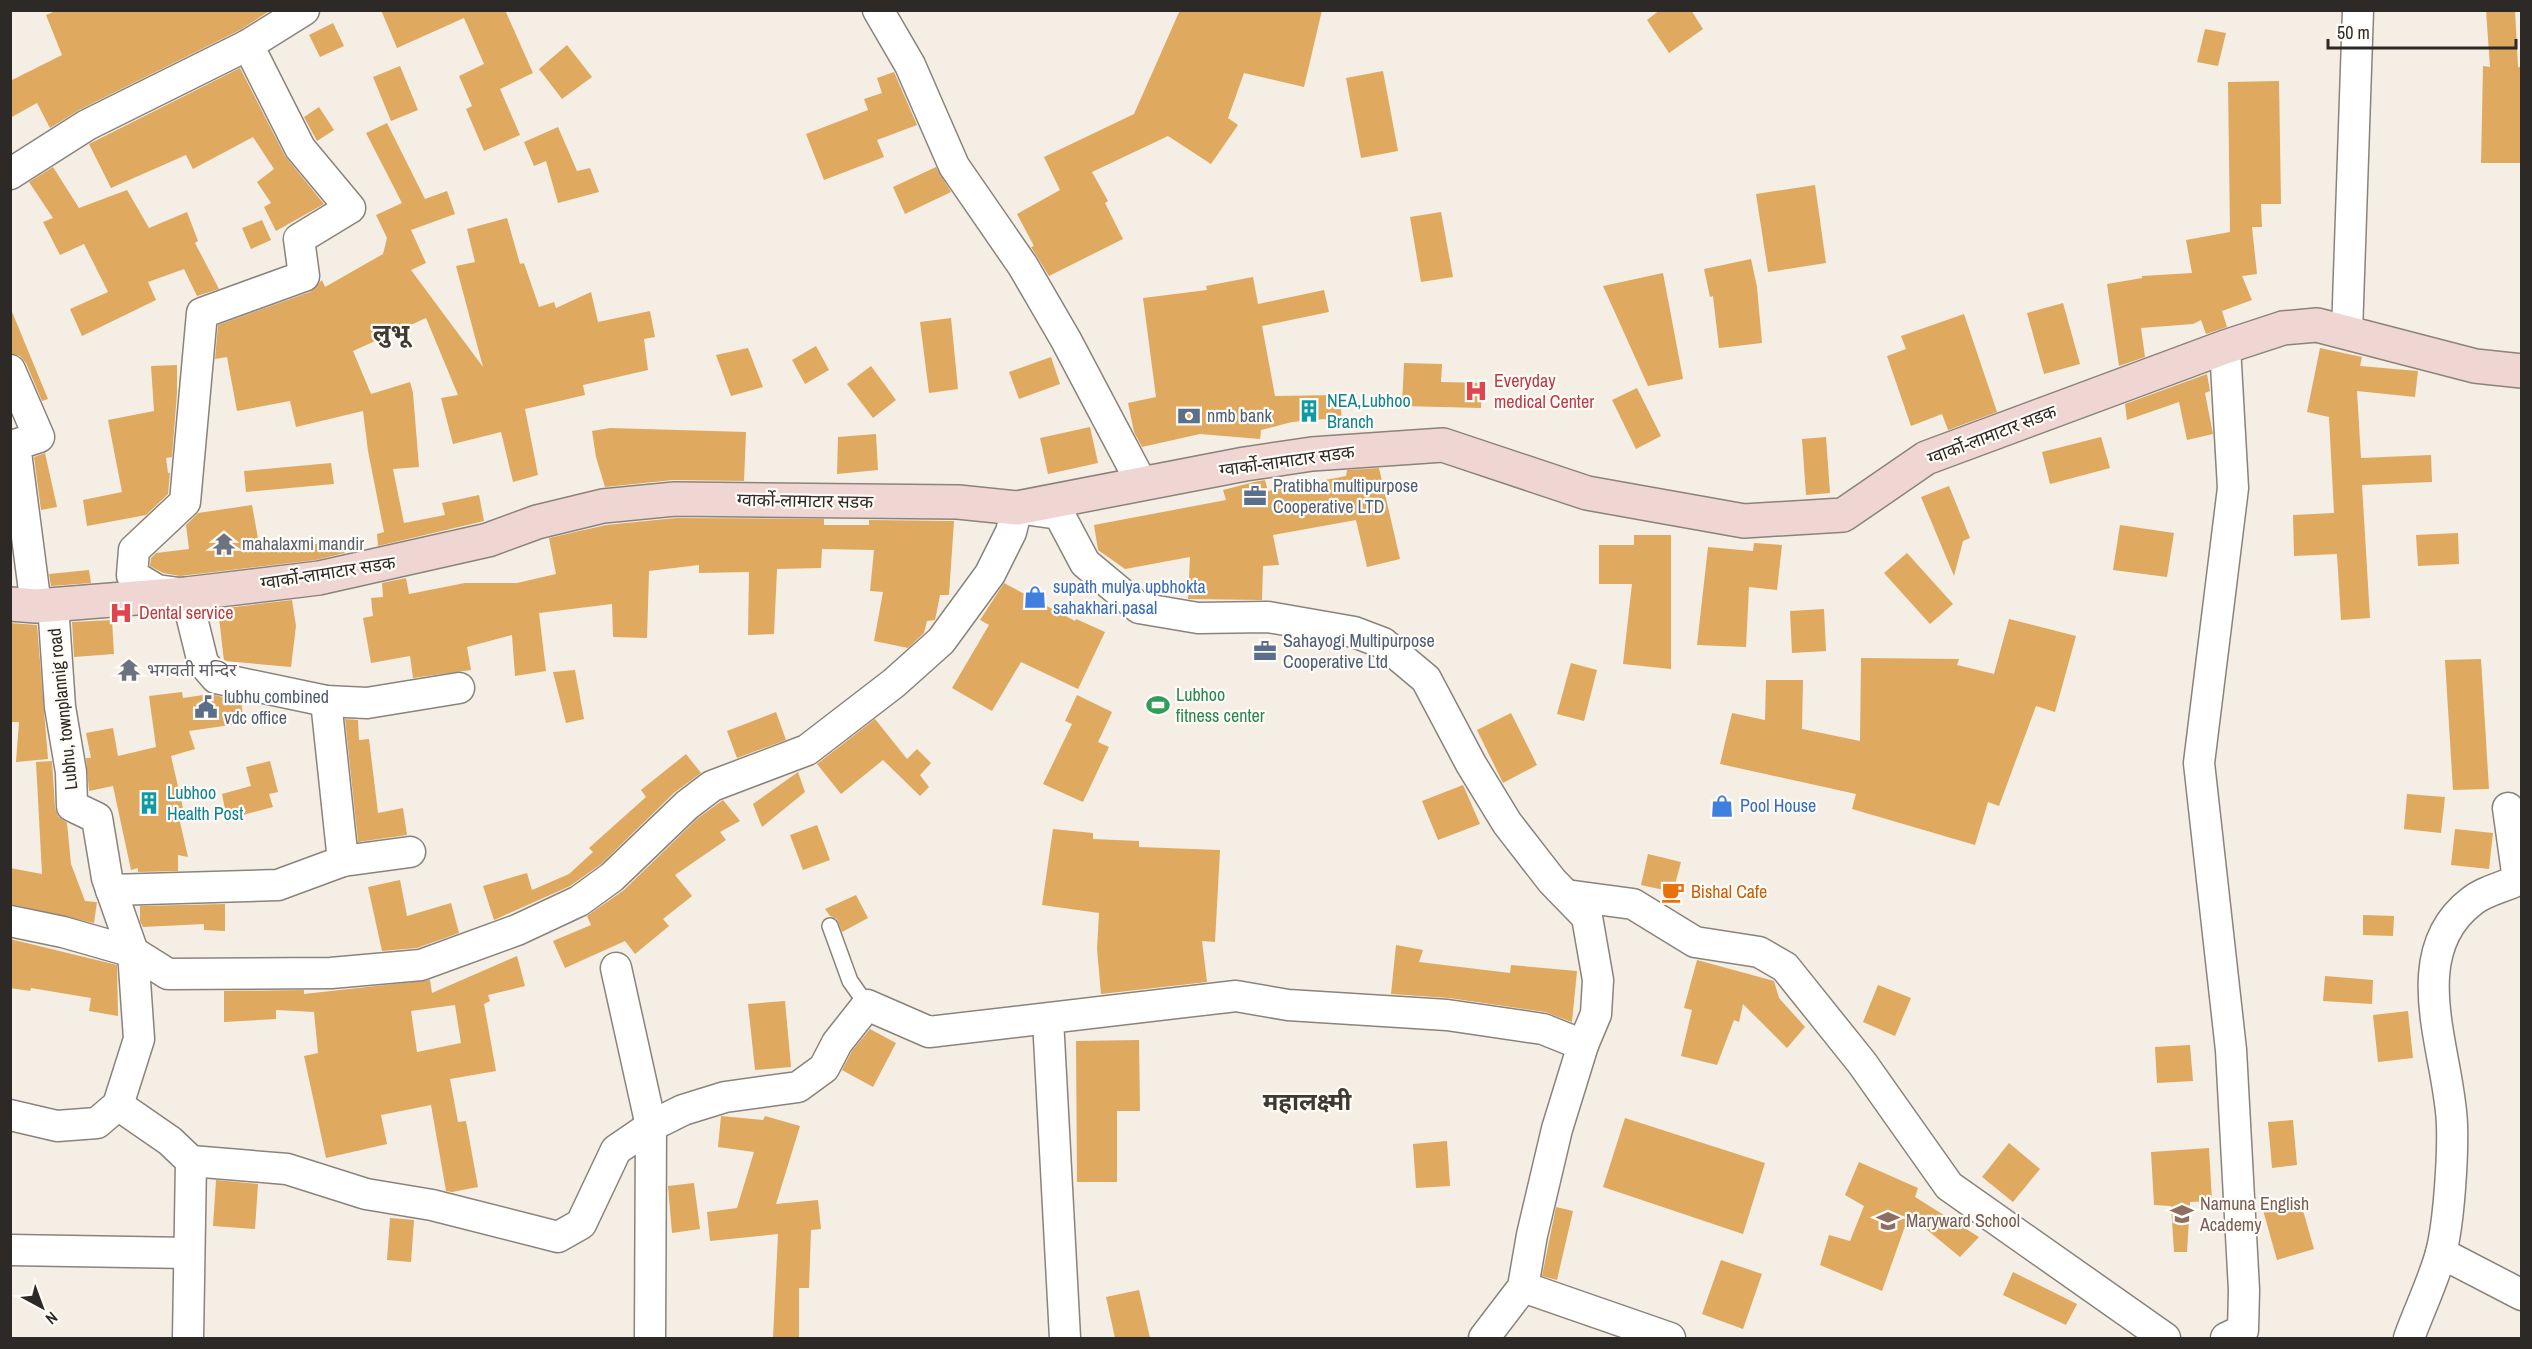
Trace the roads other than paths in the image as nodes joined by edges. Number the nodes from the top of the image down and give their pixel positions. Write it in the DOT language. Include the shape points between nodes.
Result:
graph roads {
  1 [pos="304,10"];
  2 [pos="878,10"];
  3 [pos="2358,10"];
  4 [pos="248,45"];
  5 [pos="10,174"];
  6 [pos="2347,333"];
  7 [pos="2225,347"];
  8 [pos="10,370"];
  9 [pos="2522,371"];
  10 [pos="1142,484"];
  11 [pos="1017,508"];
  12 [pos="186,594"];
  13 [pos="33,605"];
  14 [pos="459,688"];
  15 [pos="326,701"];
  16 [pos="2508,808"];
  17 [pos="410,852"];
  18 [pos="343,861"];
  19 [pos="111,890"];
  20 [pos="1566,895"];
  21 [pos="10,921"];
  22 [pos="830,926"];
  23 [pos="133,952"];
  24 [pos="616,968"];
  25 [pos="867,1005"];
  26 [pos="1048,1019"];
  27 [pos="1583,1046"];
  28 [pos="118,1105"];
  29 [pos="10,1115"];
  30 [pos="651,1126"];
  31 [pos="191,1161"];
  32 [pos="10,1250"];
  33 [pos="2441,1252"];
  34 [pos="189,1253"];
  35 [pos="1523,1287"];
  36 [pos="2522,1294"];
  37 [pos="2151,1335"];
  38 [pos="188,1338"];
  39 [pos="650,1338"];
  40 [pos="1065,1338"];
  41 [pos="1484,1338"];
  42 [pos="1670,1338"];
  43 [pos="2226,1338"];
  44 [pos="2409,1338"];
  1 -- 4 [label="street"];
  2 -- 10 [label="street" via="910,64 954,166 1023,266"];
  3 -- 6 [label="street"];
  4 -- 5 [label="street" via="87,124"];
  4 -- 12 [label="street" via="300,148 350,208 299,239 304,276 202,313 185,502 134,549 132,575 157,590"];
  6 -- 7 [label="main road, ग्वार्को-लामाटार सडक" via="2317,325 2283,328"];
  6 -- 9 [label="main road, ग्वार्को-लामाटार सडक" via="2475,366"];
  7 -- 10 [label="main road, ग्वार्को-लामाटार सडक" via="1926,458 1843,515 1744,520 1721,517 1587,493 1443,445 1312,454"];
  7 -- 43 [label="street" via="2233,488 2199,763 2231,1050 2244,1290 2243,1330"];
  8 -- 13 [label="street" via="39,437 15,445"];
  10 -- 11 [label="main road, ग्वार्को-लामाटार सडक"];
  11 -- 12 [label="main road, ग्वार्को-लामाटार सडक" via="958,502 675,499 603,506 399,562 319,578"];
  11 -- 20 [label="street" via="1059,514 1085,563 1139,608 1198,618 1268,617 1354,632 1383,642 1426,679 1507,823"];
  11 -- 23 [label="street" via="1011,532 990,574 941,641 807,750 712,786 612,877 579,901 517,930 422,965 331,973 168,975"];
  12 -- 13 [label="main road, ग्वार्को-लामाटार सडक"];
  12 -- 15 [label="street" via="203,663 216,678"];
  13 -- 19 [label="street, Lubhu, townplannig road" via="60,707 71,772 72,806 97,818"];
  14 -- 15 [label="street" via="367,704"];
  15 -- 18 [label="street"];
  16 -- 33 [label="street" via="2518,880 2473,900 2446,929 2433,968 2436,1029 2452,1125"];
  17 -- 18 [label="street"];
  18 -- 19 [label="street" via="278,885"];
  19 -- 23 [label="street, Lubhu, townplannig road"];
  20 -- 27 [label="street" via="1587,917 1598,980 1596,1014"];
  20 -- 37 [label="street" via="1633,904 1695,942 1759,951 1785,966 1862,1063 1948,1186"];
  21 -- 23 [label="street"];
  22 -- 25 [label="lane" via="850,981"];
  23 -- 28 [label="street, Lubhu, townplannig road" via="139,1039"];
  24 -- 30 [label="street"];
  25 -- 26 [label="street" via="929,1032"];
  25 -- 30 [label="street" via="837,1043 824,1068 798,1087 725,1097 683,1110"];
  26 -- 27 [label="street" via="1236,996 1288,1005 1458,1016 1543,1029"];
  26 -- 40 [label="street"];
  27 -- 35 [label="street" via="1557,1129"];
  28 -- 29 [label="street" via="97,1123 57,1126"];
  28 -- 31 [label="street" via="170,1141"];
  30 -- 31 [label="street" via="616,1150 581,1224 558,1237 432,1205 366,1194 287,1169"];
  30 -- 39 [label="street"];
  31 -- 34 [label="street"];
  32 -- 34 [label="street"];
  33 -- 36 [label="street"];
  33 -- 44 [label="street"];
  34 -- 38 [label="street"];
  35 -- 41 [label="street"];
  35 -- 42 [label="street"];
}
